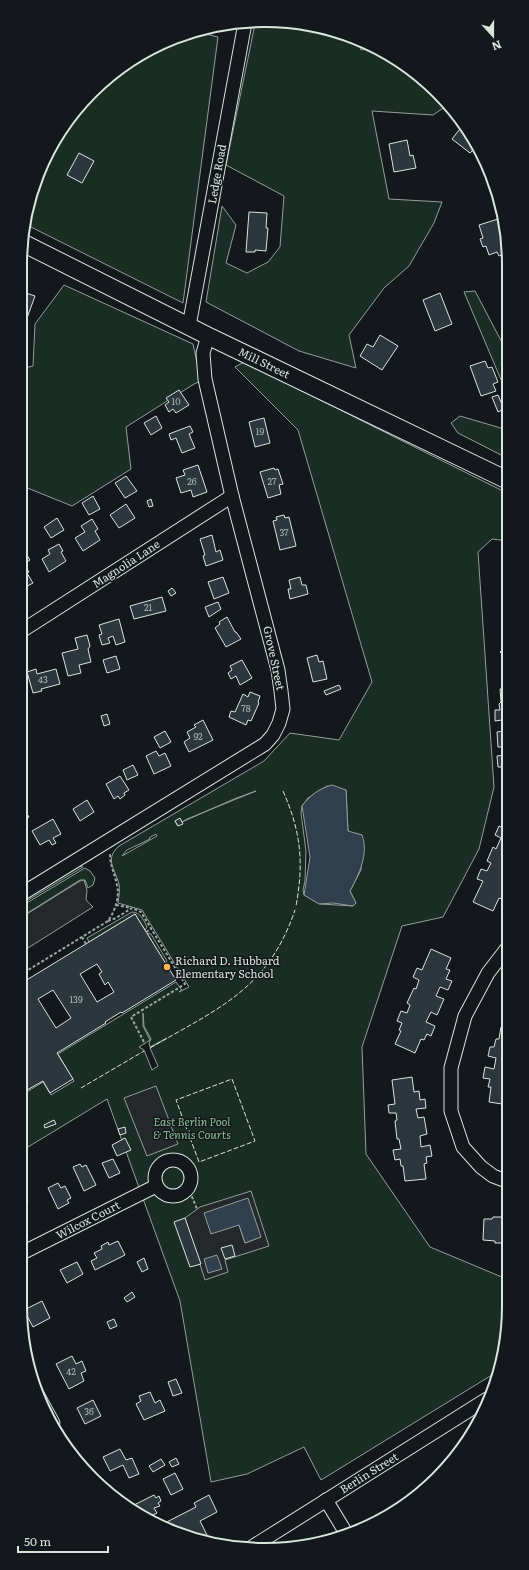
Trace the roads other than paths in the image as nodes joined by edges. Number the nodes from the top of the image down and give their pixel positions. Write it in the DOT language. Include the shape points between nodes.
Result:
graph roads {
  1 [pos="244,28"];
  2 [pos="28,246"];
  3 [pos="189,326"];
  4 [pos="208,336"];
  5 [pos="502,478"];
  6 [pos="232,496"];
  7 [pos="27,628"];
  8 [pos="27,891"];
  9 [pos="502,955"];
  10 [pos="502,1179"];
  11 [pos="156,1186"];
  12 [pos="27,1250"];
  13 [pos="481,1403"];
  14 [pos="326,1500"];
  15 [pos="344,1529"];
  16 [pos="259,1543"];
  1 -- 3 [label="street, Ledge Road"];
  2 -- 3 [label="main road, Mill Street"];
  3 -- 4 [label="main road, Mill Street"];
  4 -- 5 [label="main road, Mill Street"];
  4 -- 6 [label="street, Grove Street" via="204,353 205,379"];
  6 -- 7 [label="street, Magnolia Lane"];
  6 -- 8 [label="street, Grove Street" via="278,670 283,709 274,735 265,744"];
  9 -- 10 [label="street" via="488,973 465,1016 451,1068 451,1111 463,1147 481,1167"];
  11 -- 11 [label="street" via="157,1169 171,1160 182,1162 189,1171 190,1182 180,1195 164,1194"];
  11 -- 12 [label="street, Wilcox Court"];
  13 -- 14 [label="street, Berlin Street"];
  14 -- 15 [label="street"];
  14 -- 16 [label="street, Berlin Street"];
}
